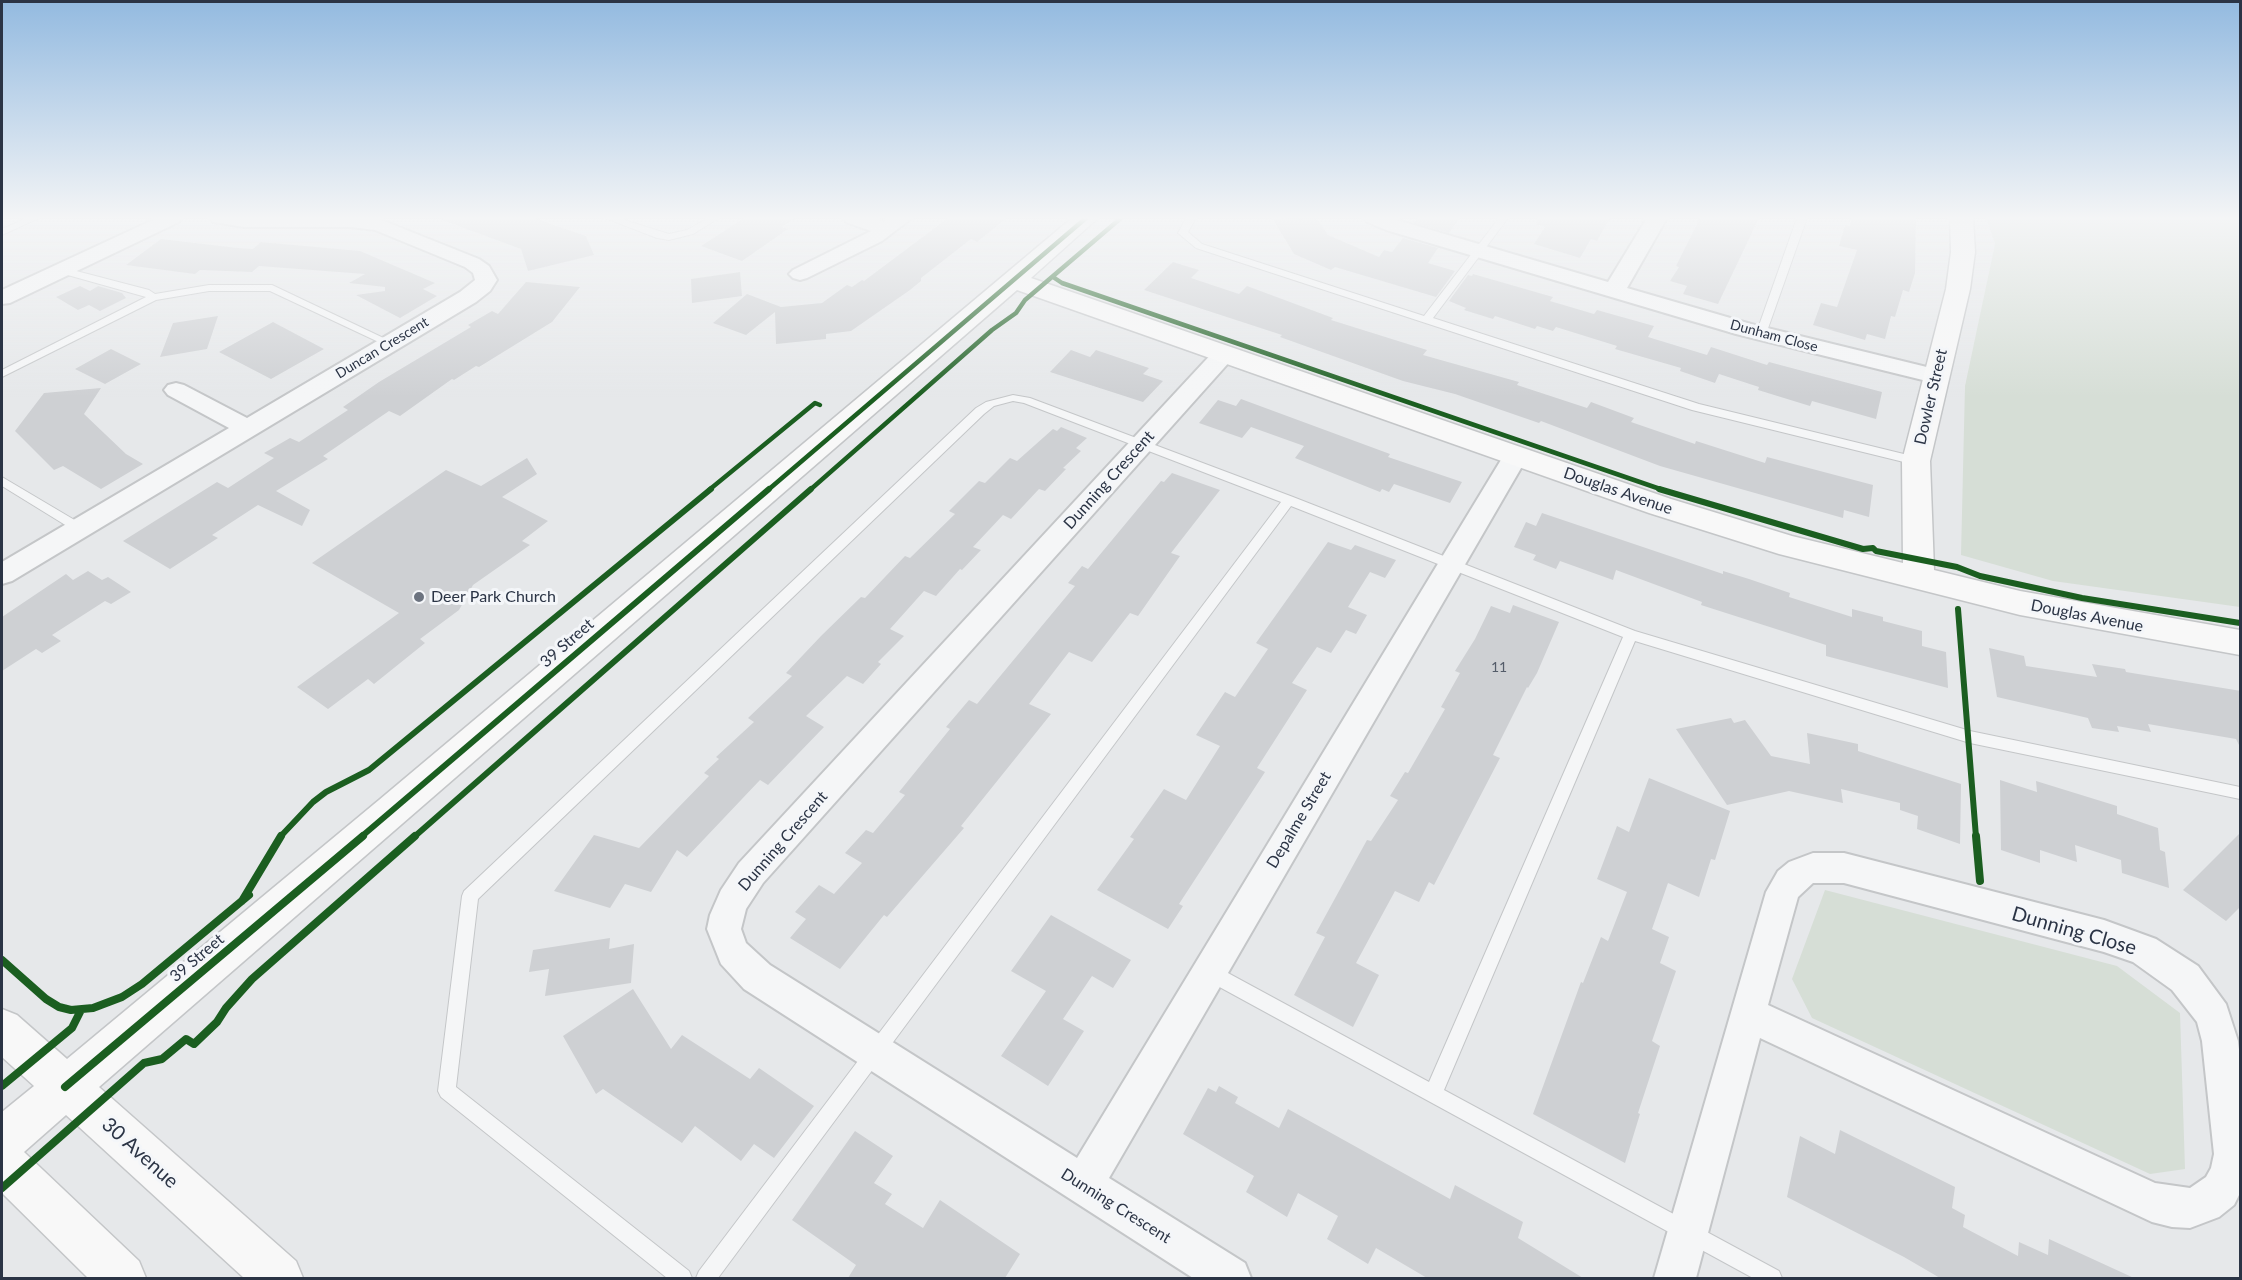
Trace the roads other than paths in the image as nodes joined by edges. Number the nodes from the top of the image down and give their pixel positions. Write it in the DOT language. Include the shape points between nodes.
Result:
graph roads {
  1 [pos="45,278"];
  2 [pos="91,278"];
  3 [pos="486,278"];
  4 [pos="1015,278"];
  5 [pos="1298,278"];
  6 [pos="1459,278"];
  7 [pos="1569,278"];
  8 [pos="1622,278"];
  9 [pos="1781,278"];
  10 [pos="1960,278"];
  11 [pos="1012,280"];
  12 [pos="1614,291"];
  13 [pos="153,297"];
  14 [pos="2,298"];
  15 [pos="1427,319"];
  16 [pos="1761,334"];
  17 [pos="389,343"];
  18 [pos="1224,354"];
  19 [pos="2,374"];
  20 [pos="1935,376"];
  21 [pos="176,390"];
  22 [pos="248,428"];
  23 [pos="1141,445"];
  24 [pos="1516,456"];
  25 [pos="1916,461"];
  26 [pos="2,481"];
  27 [pos="1289,500"];
  28 [pos="79,528"];
  29 [pos="1451,565"];
  30 [pos="2,574"];
  31 [pos="1919,579"];
  32 [pos="1631,635"];
  33 [pos="2241,643"];
  34 [pos="2241,793"];
  35 [pos="1209,972"];
  36 [pos="1748,1014"];
  37 [pos="2,1029"];
  38 [pos="875,1053"];
  39 [pos="65,1087"];
  40 [pos="1433,1094"];
  41 [pos="2,1141"];
  42 [pos="2,1162"];
  43 [pos="1083,1185"];
  44 [pos="1688,1233"];
  45 [pos="122,1278"];
  46 [pos="279,1278"];
  47 [pos="682,1278"];
  48 [pos="706,1278"];
  49 [pos="1230,1278"];
  50 [pos="1675,1278"];
  51 [pos="1772,1278"];
  1 -- 14 [label="street"];
  2 -- 13 [label="lane"];
  3 -- 17 [label="street, Duncan Crescent" via="476,291"];
  4 -- 11 [label="street, 39 Street"];
  5 -- 15 [label="lane"];
  6 -- 15 [label="lane"];
  7 -- 12 [label="street, Dunham Close"];
  8 -- 12 [label="street"];
  9 -- 16 [label="lane"];
  10 -- 20 [label="street, Dowler Street"];
  11 -- 18 [label="street, Douglas Avenue"];
  11 -- 39 [label="street, 39 Street"];
  12 -- 16 [label="street, Dunham Close"];
  13 -- 17 [label="lane" via="209,288 272,288"];
  13 -- 19 [label="lane"];
  15 -- 25 [label="lane" via="1696,407"];
  16 -- 20 [label="street, Dunham Close"];
  17 -- 22 [label="street, Duncan Crescent"];
  18 -- 23 [label="street, Dunning Crescent"];
  18 -- 24 [label="street, Douglas Avenue"];
  20 -- 25 [label="street, Dowler Street"];
  21 -- 22 [label="street"];
  22 -- 28 [label="street, Duncan Crescent"];
  23 -- 27 [label="lane"];
  23 -- 38 [label="street, Dunning Crescent" via="751,873 733,901 724,929 733,953 744,966"];
  23 -- 47 [label="lane" via="1026,400 1001,400 980,411 470,896 447,1091"];
  24 -- 29 [label="street, Depalme Street"];
  24 -- 31 [label="street, Douglas Avenue" via="1734,529"];
  25 -- 31 [label="street, Dowler Street"];
  26 -- 28 [label="lane"];
  27 -- 29 [label="lane"];
  27 -- 38 [label="lane"];
  28 -- 30 [label="street, Duncan Crescent"];
  29 -- 32 [label="lane"];
  29 -- 35 [label="street, Depalme Street"];
  31 -- 33 [label="street, Douglas Avenue" via="2084,616"];
  32 -- 34 [label="lane" via="1970,737"];
  32 -- 40 [label="lane"];
  35 -- 40 [label="lane"];
  35 -- 43 [label="street, Depalme Street"];
  36 -- 36 [label="street, Dunning Close" via="2152,1202 2190,1208 2205,1203 2220,1191 2230,1173 2231,1142 2220,1041 2213,1016 2185,978 2144,950 2124,942 1844,868 1813,868 1790,881 1783,892"];
  36 -- 44 [label="street, Dunning Close"];
  37 -- 39 [label="street, 30 Avenue"];
  38 -- 43 [label="street, Dunning Crescent"];
  38 -- 48 [label="lane"];
  39 -- 41 [label="street, 39 Street"];
  39 -- 46 [label="street, 30 Avenue"];
  40 -- 44 [label="lane"];
  42 -- 45 [label="street"];
  43 -- 49 [label="street, Dunning Crescent"];
  44 -- 50 [label="street, Dunning Close"];
  44 -- 51 [label="lane"];
}
